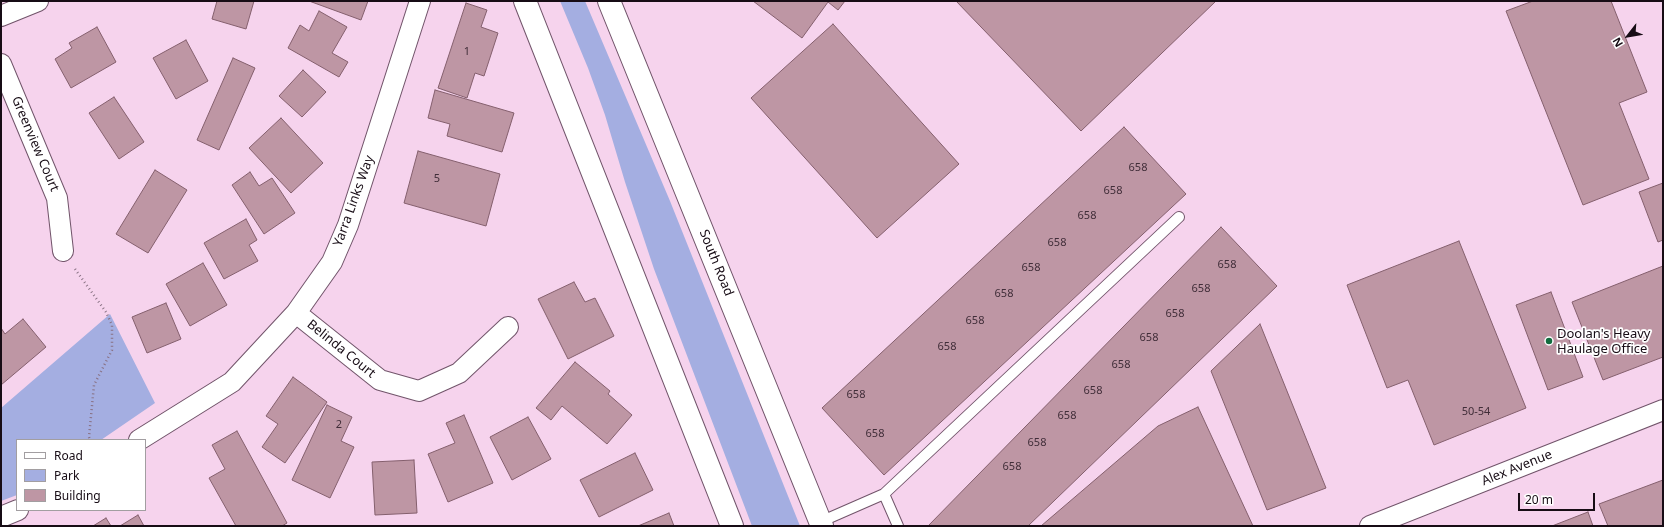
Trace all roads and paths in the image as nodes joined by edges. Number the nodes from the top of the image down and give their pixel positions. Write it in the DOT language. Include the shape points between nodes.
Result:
graph roads {
  1 [pos="38,1"];
  2 [pos="420,1"];
  3 [pos="525,1"];
  4 [pos="610,1"];
  5 [pos="1,16"];
  6 [pos="1,64"];
  7 [pos="1179,217"];
  8 [pos="63,251"];
  9 [pos="296,314"];
  10 [pos="508,327"];
  11 [pos="1663,410"];
  12 [pos="90,439"];
  13 [pos="141,439"];
  14 [pos="884,494"];
  15 [pos="16,511"];
  16 [pos="1,517"];
  17 [pos="821,524"];
  18 [pos="732,526"];
  19 [pos="898,526"];
  20 [pos="1370,526"];
  1 -- 5 [label="street"];
  2 -- 9 [label="street, Yarra Links Way" via="348,225 332,262"];
  3 -- 18 [label="highway"];
  4 -- 17 [label="highway, South Road"];
  6 -- 8 [label="street, Greenview Court" via="57,198"];
  7 -- 14 [label="lane"];
  8 -- 12 [label="path" via="106,312 112,326 112,350 94,385"];
  9 -- 10 [label="street, Belinda Court" via="380,380 419,391 459,373"];
  9 -- 13 [label="street, Yarra Links Way" via="232,382"];
  11 -- 20 [label="street, Alex Avenue"];
  14 -- 17 [label="lane"];
  14 -- 19 [label="lane"];
  15 -- 16 [label="street"];
}
